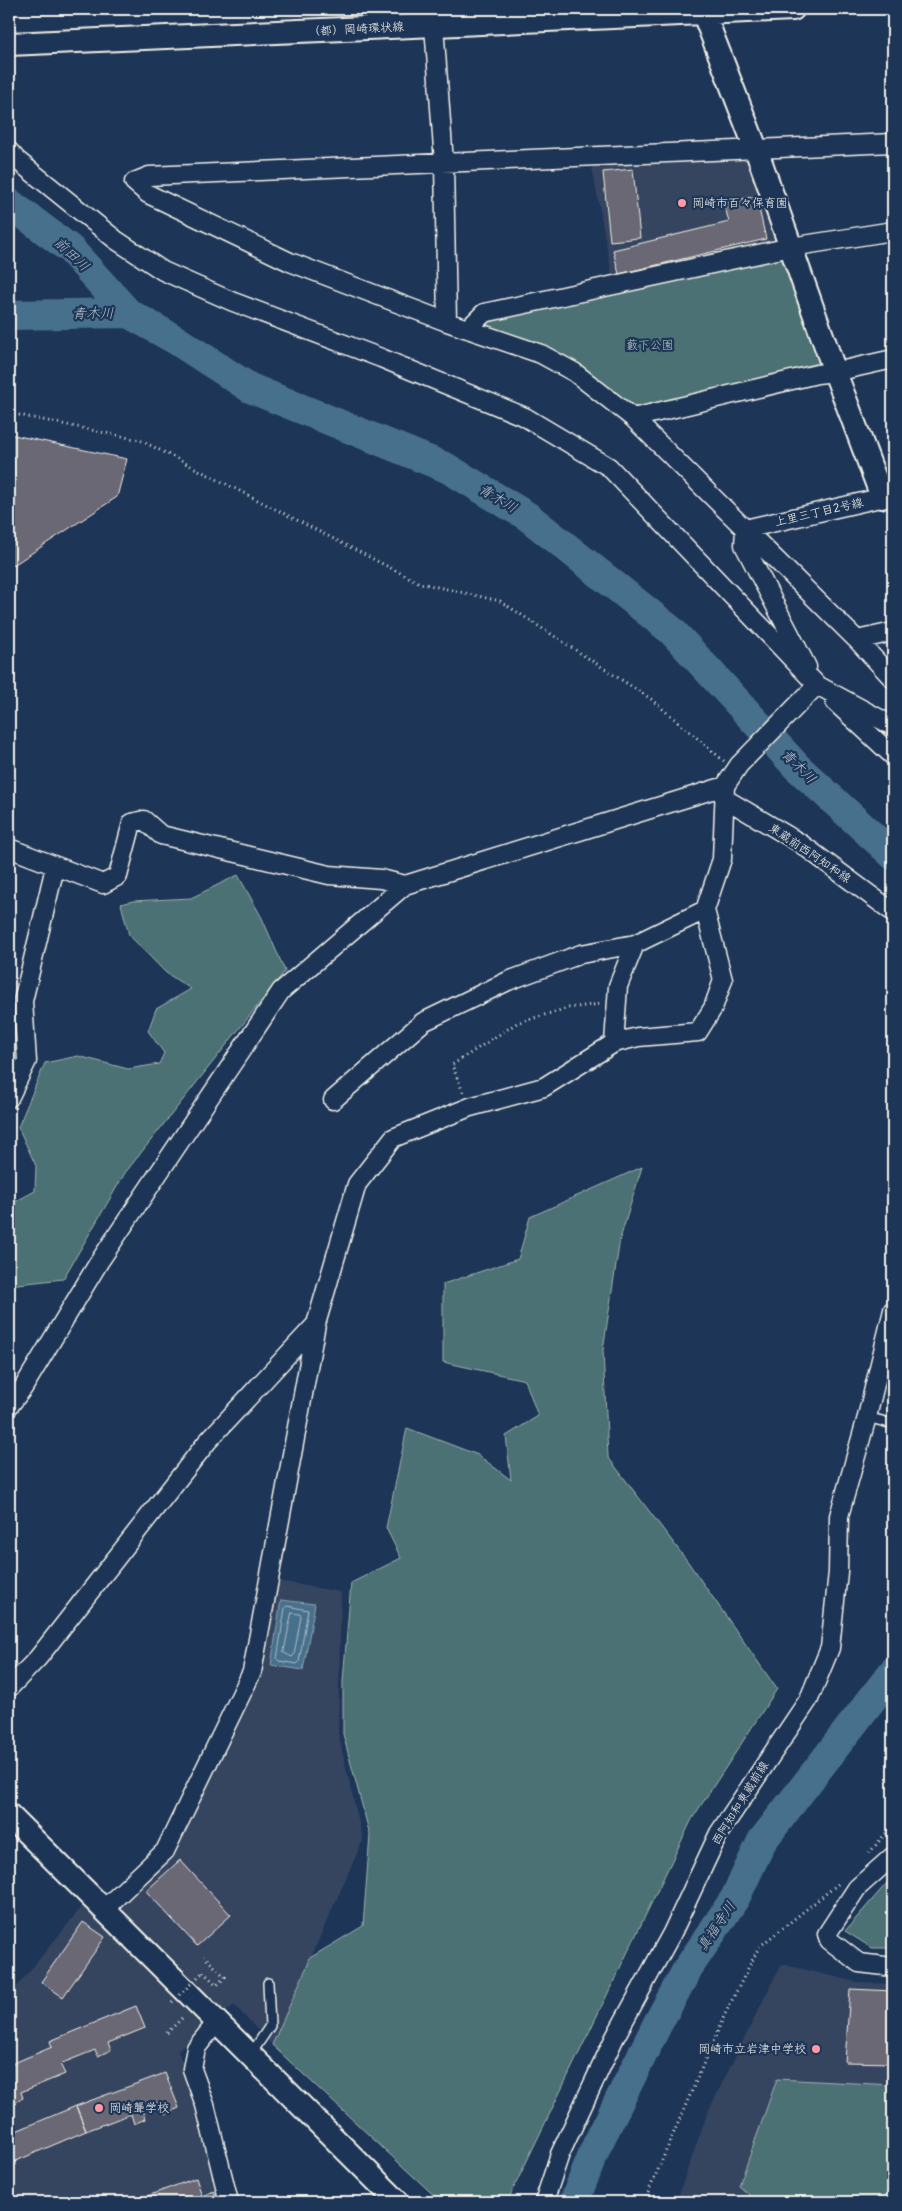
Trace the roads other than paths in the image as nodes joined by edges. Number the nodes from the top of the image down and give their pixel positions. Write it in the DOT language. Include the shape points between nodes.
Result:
graph roads {
  1 [pos="793,9"];
  2 [pos="702,11"];
  3 [pos="434,25"];
  4 [pos="9,44"];
  5 [pos="893,143"];
  6 [pos="756,149"];
  7 [pos="12,160"];
  8 [pos="444,163"];
  9 [pos="893,231"];
  10 [pos="791,248"];
  11 [pos="447,322"];
  12 [pos="468,329"];
  13 [pos="893,359"];
  14 [pos="835,372"];
  15 [pos="633,418"];
  16 [pos="888,496"];
  17 [pos="745,528"];
  18 [pos="893,632"];
  19 [pos="857,640"];
  20 [pos="893,678"];
  21 [pos="816,685"];
  22 [pos="893,726"];
  23 [pos="893,756"];
  24 [pos="725,792"];
  25 [pos="9,848"];
  26 [pos="55,867"];
  27 [pos="405,885"];
  28 [pos="705,910"];
  29 [pos="893,912"];
  30 [pos="635,944"];
  31 [pos="614,1043"];
  32 [pos="9,1098"];
  33 [pos="333,1100"];
  34 [pos="893,1310"];
  35 [pos="316,1324"];
  36 [pos="9,1406"];
  37 [pos="867,1417"];
  38 [pos="893,1424"];
  39 [pos="9,1688"];
  40 [pos="9,1815"];
  41 [pos="893,1856"];
  42 [pos="103,1910"];
  43 [pos="893,1967"];
  44 [pos="268,1983"];
  45 [pos="216,2022"];
  46 [pos="251,2054"];
  47 [pos="229,2202"];
  48 [pos="398,2202"];
  49 [pos="544,2202"];
  1 -- 2 [label="street, （都）岡崎環状線"];
  2 -- 3 [label="street, （都）岡崎環状線"];
  2 -- 6 [label="street"];
  3 -- 4 [label="street, （都）岡崎環状線"];
  3 -- 8 [label="street"];
  5 -- 6 [label="street"];
  6 -- 8 [label="street"];
  6 -- 10 [label="street"];
  7 -- 21 [label="street" via="162,271 230,301 526,417 610,467"];
  8 -- 11 [label="street"];
  8 -- 11 [label="street" via="149,176 134,182 148,194 290,262"];
  9 -- 10 [label="street"];
  10 -- 12 [label="street" via="484,313"];
  10 -- 14 [label="street"];
  11 -- 12 [label="street"];
  12 -- 15 [label="street" via="550,359 574,372"];
  13 -- 14 [label="street"];
  14 -- 15 [label="street"];
  14 -- 16 [label="street"];
  15 -- 17 [label="street"];
  16 -- 17 [label="street, 上里三丁目2号線"];
  17 -- 19 [label="street"];
  17 -- 21 [label="street" via="744,545"];
  18 -- 19 [label="street"];
  19 -- 20 [label="street"];
  21 -- 22 [label="street"];
  21 -- 23 [label="street"];
  21 -- 24 [label="street" via="736,767"];
  24 -- 27 [label="street"];
  24 -- 28 [label="street" via="722,859"];
  24 -- 29 [label="street, 東蔵前西阿知和線"];
  25 -- 26 [label="street"];
  26 -- 27 [label="street" via="102,884 118,876 132,823 144,820 161,836 329,875 381,878"];
  26 -- 32 [label="street" via="23,1001 27,1061"];
  27 -- 36 [label="street" via="281,991 98,1262"];
  28 -- 30 [label="street"];
  28 -- 31 [label="street" via="723,980 713,1008 698,1032 638,1037"];
  30 -- 31 [label="street" via="618,986"];
  30 -- 33 [label="street" via="581,954 508,981 423,1022"];
  31 -- 35 [label="street" via="544,1087 470,1106 393,1138 356,1184"];
  34 -- 37 [label="street"];
  35 -- 39 [label="street" via="206,1442 38,1658"];
  35 -- 42 [label="street" via="252,1672 165,1851"];
  37 -- 38 [label="lane"];
  37 -- 49 [label="street, 西阿知和東蔵前線" via="838,1516 838,1572 830,1648 809,1699 719,1833 672,1933 615,2037 560,2154"];
  40 -- 42 [label="street"];
  41 -- 43 [label="street" via="857,1888 827,1934 829,1940 859,1963"];
  42 -- 45 [label="street"];
  44 -- 46 [label="lane" via="270,2026"];
  45 -- 46 [label="street"];
  45 -- 47 [label="street" via="196,2048 192,2069"];
  46 -- 48 [label="street"];
}
